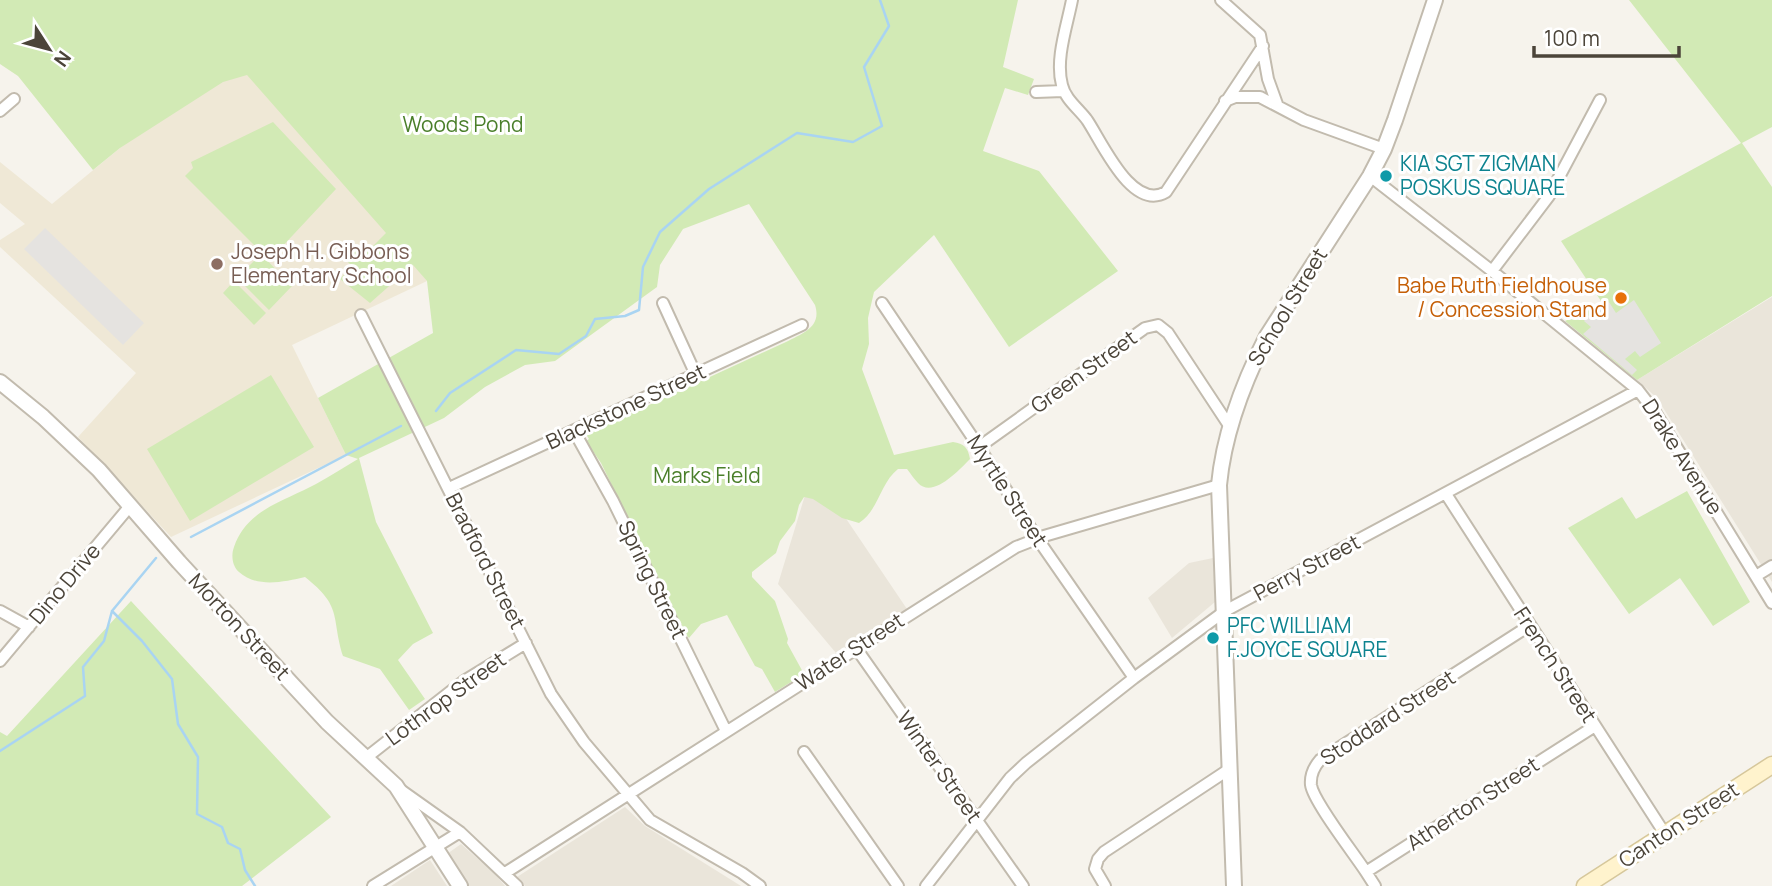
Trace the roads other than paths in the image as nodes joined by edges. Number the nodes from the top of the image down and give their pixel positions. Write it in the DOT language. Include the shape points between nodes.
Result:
graph roads {
  1 [pos="1072,0"];
  2 [pos="1220,0"];
  3 [pos="1435,0"];
  4 [pos="1263,46"];
  5 [pos="1063,90"];
  6 [pos="1036,92"];
  7 [pos="14,99"];
  8 [pos="1600,100"];
  9 [pos="1225,102"];
  10 [pos="1277,104"];
  11 [pos="0,111"];
  12 [pos="1384,149"];
  13 [pos="1370,176"];
  14 [pos="1492,271"];
  15 [pos="663,303"];
  16 [pos="882,303"];
  17 [pos="361,315"];
  18 [pos="802,325"];
  19 [pos="696,375"];
  20 [pos="0,383"];
  21 [pos="1638,390"];
  22 [pos="1230,427"];
  23 [pos="575,431"];
  24 [pos="979,447"];
  25 [pos="1219,485"];
  26 [pos="449,488"];
  27 [pos="1446,494"];
  28 [pos="130,506"];
  29 [pos="1037,538"];
  30 [pos="1772,566"];
  31 [pos="1756,576"];
  32 [pos="1772,603"];
  33 [pos="0,611"];
  34 [pos="1225,611"];
  35 [pos="1529,626"];
  36 [pos="29,627"];
  37 [pos="526,643"];
  38 [pos="856,648"];
  39 [pos="0,661"];
  40 [pos="1134,678"];
  41 [pos="1595,726"];
  42 [pos="726,732"];
  43 [pos="804,752"];
  44 [pos="367,757"];
  45 [pos="1772,765"];
  46 [pos="1231,768"];
  47 [pos="396,786"];
  48 [pos="628,795"];
  49 [pos="978,822"];
  50 [pos="460,832"];
  51 [pos="1665,834"];
  52 [pos="436,848"];
  53 [pos="1366,872"];
  54 [pos="505,873"];
  55 [pos="373,886"];
  56 [pos="460,886"];
  57 [pos="517,886"];
  58 [pos="760,886"];
  59 [pos="898,886"];
  60 [pos="926,886"];
  61 [pos="1023,886"];
  62 [pos="1105,886"];
  63 [pos="1234,886"];
  64 [pos="1375,886"];
  65 [pos="1585,886"];
  1 -- 5 [label="street" via="1060,63"];
  2 -- 4 [label="street" via="1255,29"];
  3 -- 12 [label="street, School Street"];
  4 -- 9 [label="street"];
  4 -- 10 [label="street"];
  5 -- 6 [label="street"];
  5 -- 9 [label="street" via="1127,182 1150,197 1166,192"];
  7 -- 11 [label="street"];
  8 -- 14 [label="street" via="1549,196"];
  9 -- 10 [label="street" via="1247,95"];
  10 -- 12 [label="street" via="1304,120"];
  12 -- 13 [label="street, School Street"];
  13 -- 14 [label="street, Drake Avenue"];
  13 -- 22 [label="street, School Street" via="1266,335"];
  14 -- 21 [label="street, Drake Avenue"];
  15 -- 19 [label="street"];
  16 -- 24 [label="street, Myrtle Street"];
  17 -- 26 [label="street, Bradford Street"];
  18 -- 19 [label="street, Blackstone Street"];
  19 -- 23 [label="street, Blackstone Street"];
  20 -- 28 [label="street, Morton Street" via="43,417"];
  21 -- 27 [label="street, Perry Street"];
  21 -- 31 [label="street, Drake Avenue"];
  22 -- 24 [label="street, Green Street" via="1168,333 1157,325 1145,328"];
  22 -- 25 [label="street, School Street"];
  23 -- 26 [label="street, Blackstone Street"];
  23 -- 42 [label="street, Spring Street"];
  24 -- 29 [label="street, Myrtle Street"];
  25 -- 29 [label="street, Water Street"];
  25 -- 34 [label="street, School Street"];
  26 -- 37 [label="street, Bradford Street"];
  27 -- 34 [label="street, Perry Street"];
  27 -- 35 [label="street, French Street"];
  28 -- 36 [label="street, Dino Drive"];
  28 -- 44 [label="street, Morton Street" via="327,722"];
  29 -- 38 [label="street, Water Street"];
  29 -- 40 [label="street, Myrtle Street"];
  30 -- 31 [label="street"];
  31 -- 32 [label="street, Drake Avenue"];
  33 -- 36 [label="street"];
  34 -- 40 [label="street, Perry Street"];
  34 -- 46 [label="street, School Street"];
  35 -- 41 [label="street, French Street"];
  35 -- 53 [label="street, Stoddard Street" via="1314,766 1313,793"];
  36 -- 39 [label="street, Dino Drive"];
  37 -- 44 [label="street, Lothrop Street" via="464,681"];
  37 -- 48 [label="street, Bradford Street" via="566,717"];
  38 -- 42 [label="street, Water Street"];
  38 -- 49 [label="street, Winter Street"];
  40 -- 49 [label="street, Perry Street" via="1026,763"];
  41 -- 51 [label="street, French Street"];
  41 -- 53 [label="street, Atherton Street"];
  42 -- 48 [label="street, Water Street"];
  43 -- 59 [label="street"];
  44 -- 47 [label="street, Morton Street"];
  45 -- 51 [label="main road, Canton Street"];
  46 -- 62 [label="street" via="1104,852 1095,869"];
  46 -- 63 [label="street, School Street"];
  47 -- 50 [label="street"];
  47 -- 52 [label="street, Morton Street"];
  48 -- 54 [label="street, Water Street"];
  48 -- 58 [label="street, Bradford Street" via="656,824"];
  49 -- 60 [label="street, Perry Street"];
  49 -- 61 [label="street, Winter Street"];
  50 -- 52 [label="street"];
  50 -- 54 [label="street"];
  51 -- 65 [label="main road, Canton Street"];
  52 -- 55 [label="street"];
  52 -- 56 [label="street, Morton Street"];
  53 -- 64 [label="street"];
  54 -- 57 [label="street"];
}
